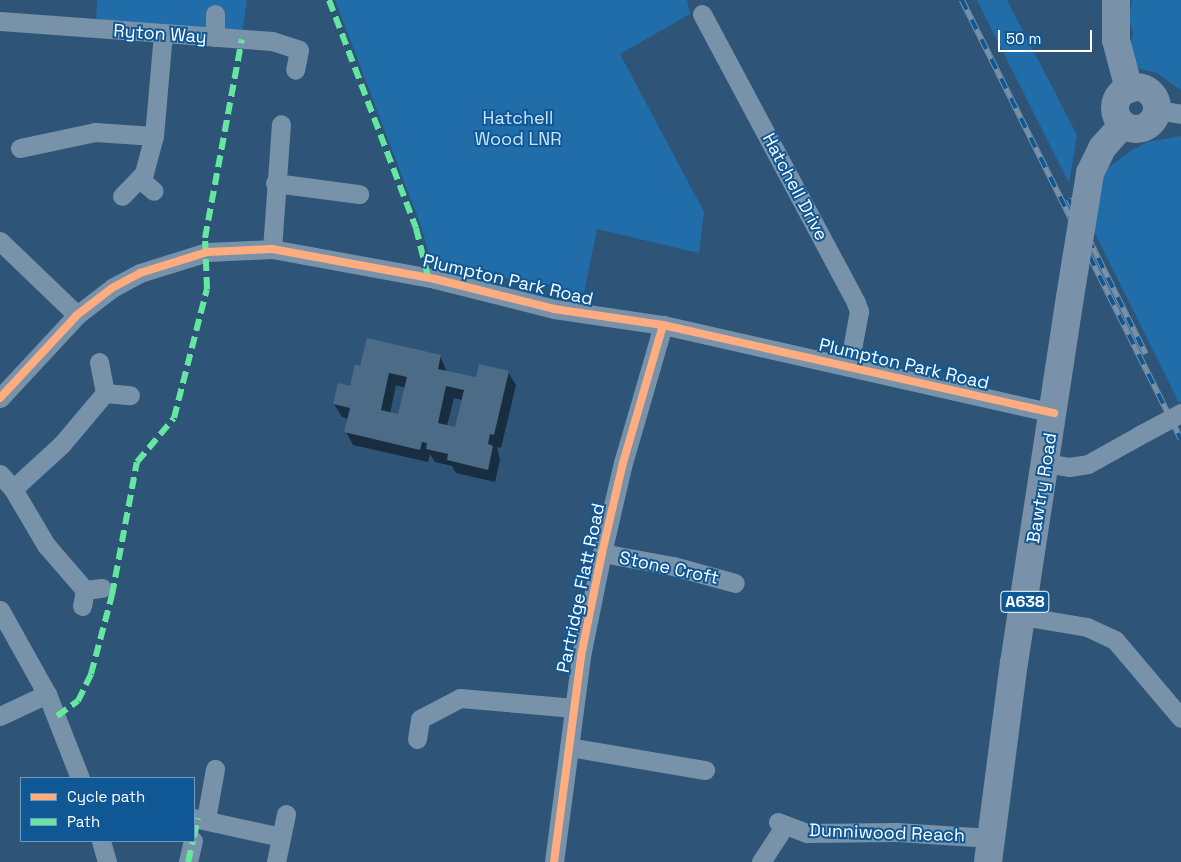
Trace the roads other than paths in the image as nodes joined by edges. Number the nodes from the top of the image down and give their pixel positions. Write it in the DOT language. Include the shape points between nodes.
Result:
graph roads {
  1 [pos="1116,0"];
  2 [pos="215,14"];
  3 [pos="702,14"];
  4 [pos="0,21"];
  5 [pos="163,33"];
  6 [pos="215,37"];
  7 [pos="295,70"];
  8 [pos="1129,89"];
  9 [pos="1169,112"];
  10 [pos="281,124"];
  11 [pos="1123,124"];
  12 [pos="154,136"];
  13 [pos="20,148"];
  14 [pos="275,183"];
  15 [pos="359,194"];
  16 [pos="122,196"];
  17 [pos="0,241"];
  18 [pos="272,249"];
  19 [pos="77,315"];
  20 [pos="663,325"];
  21 [pos="99,362"];
  22 [pos="849,366"];
  23 [pos="105,393"];
  24 [pos="130,395"];
  25 [pos="0,398"];
  26 [pos="1054,413"];
  27 [pos="1181,413"];
  28 [pos="1044,463"];
  29 [pos="0,474"];
  30 [pos="14,489"];
  31 [pos="602,553"];
  32 [pos="735,582"];
  33 [pos="90,595"];
  34 [pos="0,610"];
  35 [pos="1022,616"];
  36 [pos="47,694"];
  37 [pos="574,708"];
  38 [pos="0,716"];
  39 [pos="1181,718"];
  40 [pos="417,739"];
  41 [pos="569,748"];
  42 [pos="215,769"];
  43 [pos="705,770"];
  44 [pos="80,777"];
  45 [pos="286,814"];
  46 [pos="199,818"];
  47 [pos="195,833"];
  48 [pos="281,836"];
  49 [pos="101,842"];
  50 [pos="193,842"];
  51 [pos="989,850"];
  52 [pos="107,862"];
  53 [pos="188,862"];
  54 [pos="276,862"];
  55 [pos="554,862"];
  56 [pos="761,862"];
  1 -- 8 [label="highway" via="1116,40"];
  2 -- 6 [label="street"];
  3 -- 22 [label="street, Hatchell Drive" via="856,303 858,311"];
  4 -- 5 [label="street, Ryton Way"];
  5 -- 6 [label="street, Ryton Way"];
  5 -- 12 [label="street"];
  6 -- 7 [label="street, Ryton Way" via="272,41 299,50"];
  8 -- 9 [label="highway" via="1140,88 1149,92"];
  8 -- 11 [label="highway" via="1120,95 1116,105 1116,116"];
  9 -- 11 [label="highway" via="1144,128 1131,129"];
  10 -- 14 [label="street"];
  11 -- 26 [label="highway, Bawtry Road / A638, bridge" via="1102,148 1090,173"];
  12 -- 13 [label="street" via="95,132"];
  12 -- 16 [label="street" via="147,185"];
  14 -- 15 [label="street"];
  14 -- 18 [label="street"];
  17 -- 19 [label="street"];
  18 -- 19 [label="street, Plumpton Park Road" via="215,251 178,259 112,288"];
  18 -- 20 [label="street, Plumpton Park Road" via="428,277 554,309"];
  19 -- 25 [label="street, Plumpton Park Road"];
  20 -- 22 [label="street, Plumpton Park Road"];
  20 -- 31 [label="street, Partridge Flatt Road"];
  21 -- 23 [label="street"];
  22 -- 26 [label="street, Plumpton Park Road"];
  23 -- 24 [label="street"];
  23 -- 30 [label="street" via="62,444"];
  26 -- 28 [label="highway, Bawtry Road / A638"];
  27 -- 28 [label="street, bridge" via="1088,464 1069,467"];
  28 -- 35 [label="highway, Bawtry Road / A638"];
  29 -- 30 [label="street"];
  30 -- 33 [label="street" via="46,545"];
  31 -- 32 [label="street, Stone Croft"];
  31 -- 37 [label="street, Partridge Flatt Road"];
  34 -- 36 [label="street"];
  35 -- 39 [label="street" via="1087,627 1115,640"];
  35 -- 51 [label="highway, Bawtry Road / A638"];
  36 -- 38 [label="street"];
  36 -- 44 [label="street"];
  37 -- 40 [label="street" via="460,698 420,719"];
  37 -- 41 [label="street, Partridge Flatt Road"];
  41 -- 43 [label="street"];
  41 -- 55 [label="street, Partridge Flatt Road"];
  42 -- 46 [label="street"];
  45 -- 48 [label="street"];
  46 -- 47 [label="street"];
  46 -- 48 [label="street"];
  48 -- 54 [label="street"];
  49 -- 52 [label="street"];
  50 -- 53 [label="street"];
  51 -- 56 [label="street, Dunniwood Reach" via="897,832 807,833 782,823"];
}
